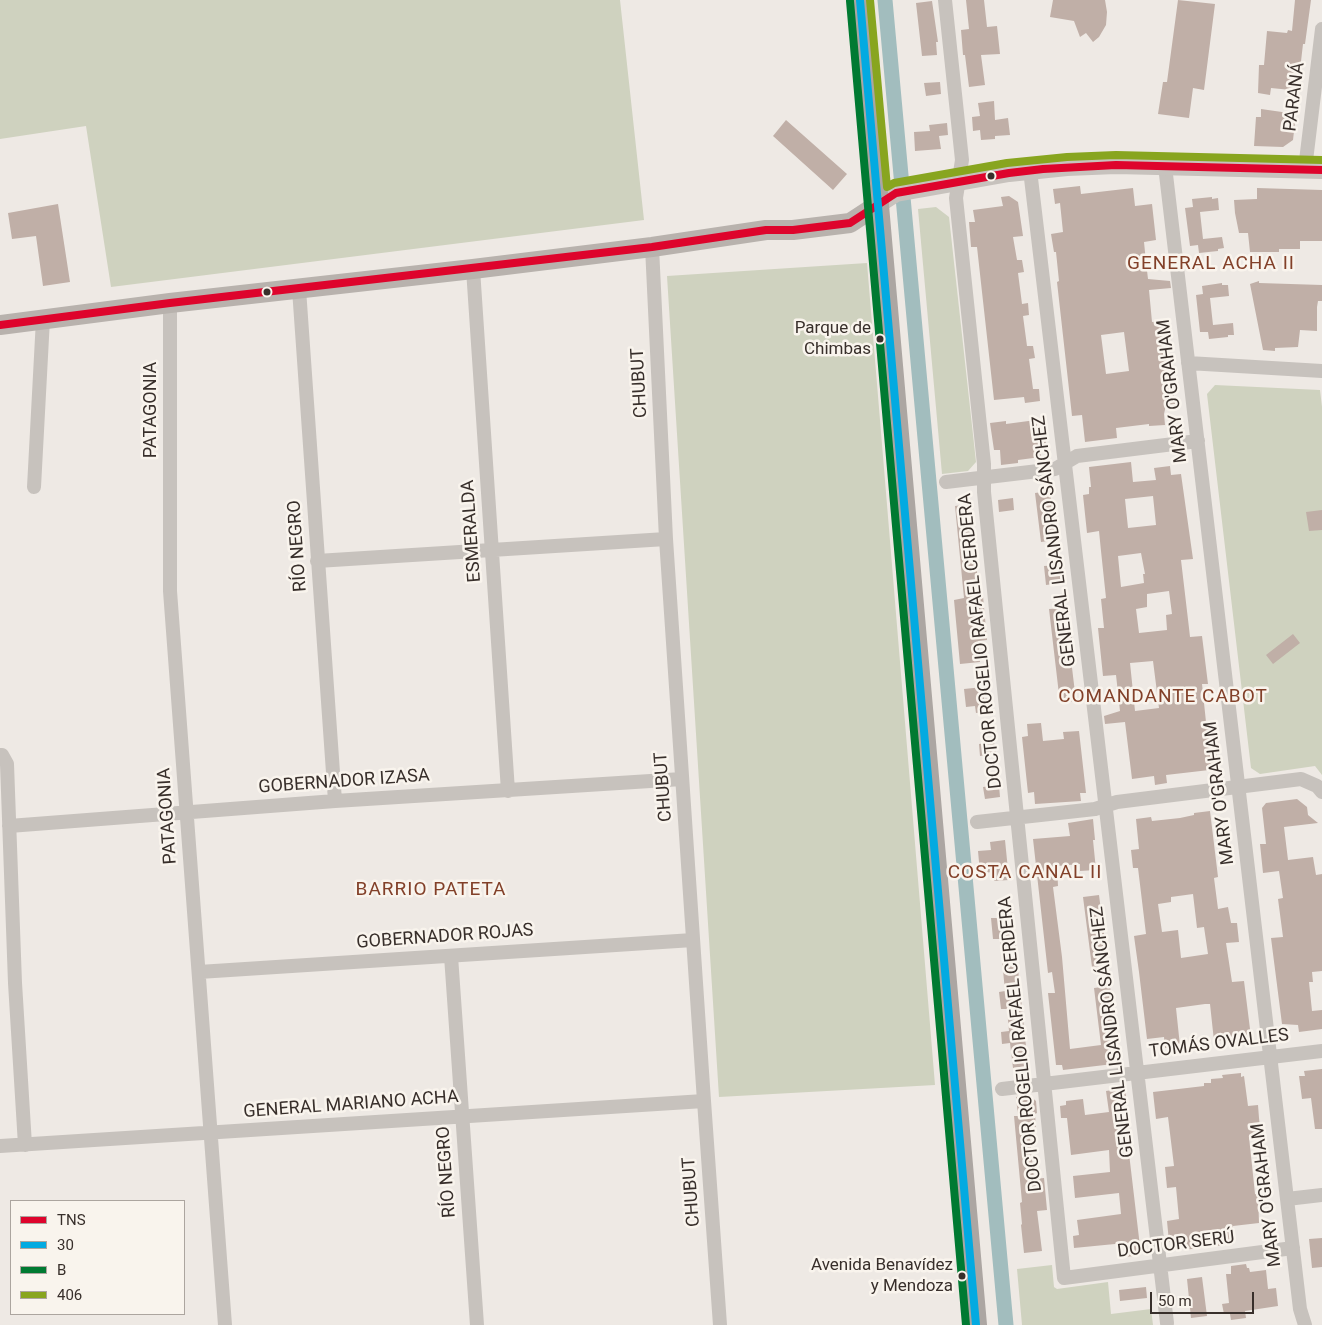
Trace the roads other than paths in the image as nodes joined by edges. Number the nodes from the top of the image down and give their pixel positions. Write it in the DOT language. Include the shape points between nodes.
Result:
graph roads {
  1 [pos="860,0"];
  2 [pos="946,0"];
  3 [pos="1322,29"];
  4 [pos="1165,166"];
  5 [pos="1030,170"];
  6 [pos="1313,170"];
  7 [pos="959,182"];
  8 [pos="895,196"];
  9 [pos="652,247"];
  10 [pos="473,269"];
  11 [pos="299,289"];
  12 [pos="170,303"];
  13 [pos="43,319"];
  14 [pos="0,325"];
  15 [pos="1188,364"];
  16 [pos="1322,371"];
  17 [pos="1198,441"];
  18 [pos="1065,463"];
  19 [pos="984,477"];
  20 [pos="946,482"];
  21 [pos="34,487"];
  22 [pos="666,539"];
  23 [pos="492,551"];
  24 [pos="317,561"];
  25 [pos="1,755"];
  26 [pos="682,779"];
  27 [pos="1238,787"];
  28 [pos="508,791"];
  29 [pos="1322,792"];
  30 [pos="335,801"];
  31 [pos="1105,806"];
  32 [pos="186,811"];
  33 [pos="1017,818"];
  34 [pos="977,822"];
  35 [pos="9,826"];
  36 [pos="693,940"];
  37 [pos="451,956"];
  38 [pos="199,972"];
  39 [pos="1322,1051"];
  40 [pos="1270,1057"];
  41 [pos="1137,1073"];
  42 [pos="1044,1084"];
  43 [pos="1002,1089"];
  44 [pos="704,1101"];
  45 [pos="462,1117"];
  46 [pos="211,1133"];
  47 [pos="25,1145"];
  48 [pos="0,1146"];
  49 [pos="1322,1195"];
  50 [pos="1287,1199"];
  51 [pos="1293,1248"];
  52 [pos="1160,1266"];
  53 [pos="1064,1278"];
  54 [pos="1167,1323"];
  55 [pos="225,1325"];
  56 [pos="477,1325"];
  57 [pos="720,1325"];
  58 [pos="976,1325"];
  59 [pos="1305,1325"];
  1 -- 8 [label="main road"];
  2 -- 7 [label="street, DOCTOR ROGELIO RAFAEL CERDERA" via="962,160"];
  3 -- 6 [label="street, PARANÁ"];
  4 -- 5 [label="street"];
  4 -- 6 [label="street"];
  4 -- 15 [label="street, MARY O'GRAHAM"];
  5 -- 7 [label="street"];
  5 -- 18 [label="street, GENERAL LISANDRO SÁNCHEZ"];
  7 -- 8 [label="street"];
  7 -- 19 [label="street, DOCTOR ROGELIO RAFAEL CERDERA" via="956,198"];
  8 -- 9 [label="main road" via="850,223 766,230"];
  8 -- 58 [label="main road"];
  9 -- 10 [label="main road"];
  9 -- 22 [label="street, CHUBUT"];
  10 -- 11 [label="main road"];
  10 -- 23 [label="street, ESMERALDA"];
  11 -- 12 [label="main road"];
  11 -- 24 [label="street, RÍO NEGRO"];
  12 -- 13 [label="main road"];
  12 -- 32 [label="street, PATAGONIA" via="170,591"];
  13 -- 14 [label="main road"];
  13 -- 21 [label="street"];
  15 -- 16 [label="street"];
  15 -- 17 [label="street, MARY O'GRAHAM"];
  17 -- 18 [label="street" via="1077,456"];
  17 -- 27 [label="street, MARY O'GRAHAM"];
  18 -- 19 [label="street" via="1055,469"];
  18 -- 31 [label="street, GENERAL LISANDRO SÁNCHEZ"];
  19 -- 20 [label="street"];
  19 -- 33 [label="street, DOCTOR ROGELIO RAFAEL CERDERA"];
  22 -- 23 [label="street"];
  22 -- 26 [label="street, CHUBUT"];
  23 -- 24 [label="street"];
  23 -- 28 [label="street, ESMERALDA"];
  24 -- 30 [label="street, RÍO NEGRO"];
  25 -- 35 [label="street" via="7,764"];
  26 -- 28 [label="street, GOBERNADOR IZASA"];
  26 -- 36 [label="street, CHUBUT"];
  27 -- 29 [label="street" via="1301,779"];
  27 -- 31 [label="street"];
  27 -- 40 [label="street, MARY O'GRAHAM"];
  28 -- 30 [label="street, GOBERNADOR IZASA"];
  30 -- 32 [label="street, GOBERNADOR IZASA"];
  31 -- 33 [label="street"];
  31 -- 41 [label="street, GENERAL LISANDRO SÁNCHEZ"];
  32 -- 35 [label="street, GOBERNADOR IZASA"];
  32 -- 38 [label="street, PATAGONIA"];
  33 -- 34 [label="street"];
  33 -- 42 [label="street, DOCTOR ROGELIO RAFAEL CERDERA"];
  35 -- 47 [label="street"];
  36 -- 37 [label="street, GOBERNADOR ROJAS"];
  36 -- 44 [label="street, CHUBUT"];
  37 -- 38 [label="street, GOBERNADOR ROJAS"];
  37 -- 45 [label="street, RÍO NEGRO"];
  38 -- 46 [label="street, PATAGONIA"];
  39 -- 40 [label="street, TOMÁS OVALLES"];
  40 -- 41 [label="street, TOMÁS OVALLES"];
  40 -- 50 [label="street, MARY O'GRAHAM"];
  41 -- 42 [label="street, TOMÁS OVALLES"];
  41 -- 52 [label="street, GENERAL LISANDRO SÁNCHEZ"];
  42 -- 43 [label="street, TOMÁS OVALLES"];
  42 -- 53 [label="street, DOCTOR ROGELIO RAFAEL CERDERA"];
  44 -- 45 [label="street, GENERAL MARIANO ACHA"];
  44 -- 57 [label="street, CHUBUT"];
  45 -- 46 [label="street, GENERAL MARIANO ACHA"];
  45 -- 56 [label="street, RÍO NEGRO"];
  46 -- 47 [label="street, GENERAL MARIANO ACHA"];
  46 -- 55 [label="street, PATAGONIA"];
  47 -- 48 [label="street, GENERAL MARIANO ACHA"];
  49 -- 50 [label="street"];
  50 -- 51 [label="street, MARY O'GRAHAM"];
  51 -- 52 [label="street, DOCTOR SERÚ"];
  51 -- 59 [label="street, MARY O'GRAHAM"];
  52 -- 53 [label="street, DOCTOR SERÚ"];
  52 -- 54 [label="street, GENERAL LISANDRO SÁNCHEZ"];
}
